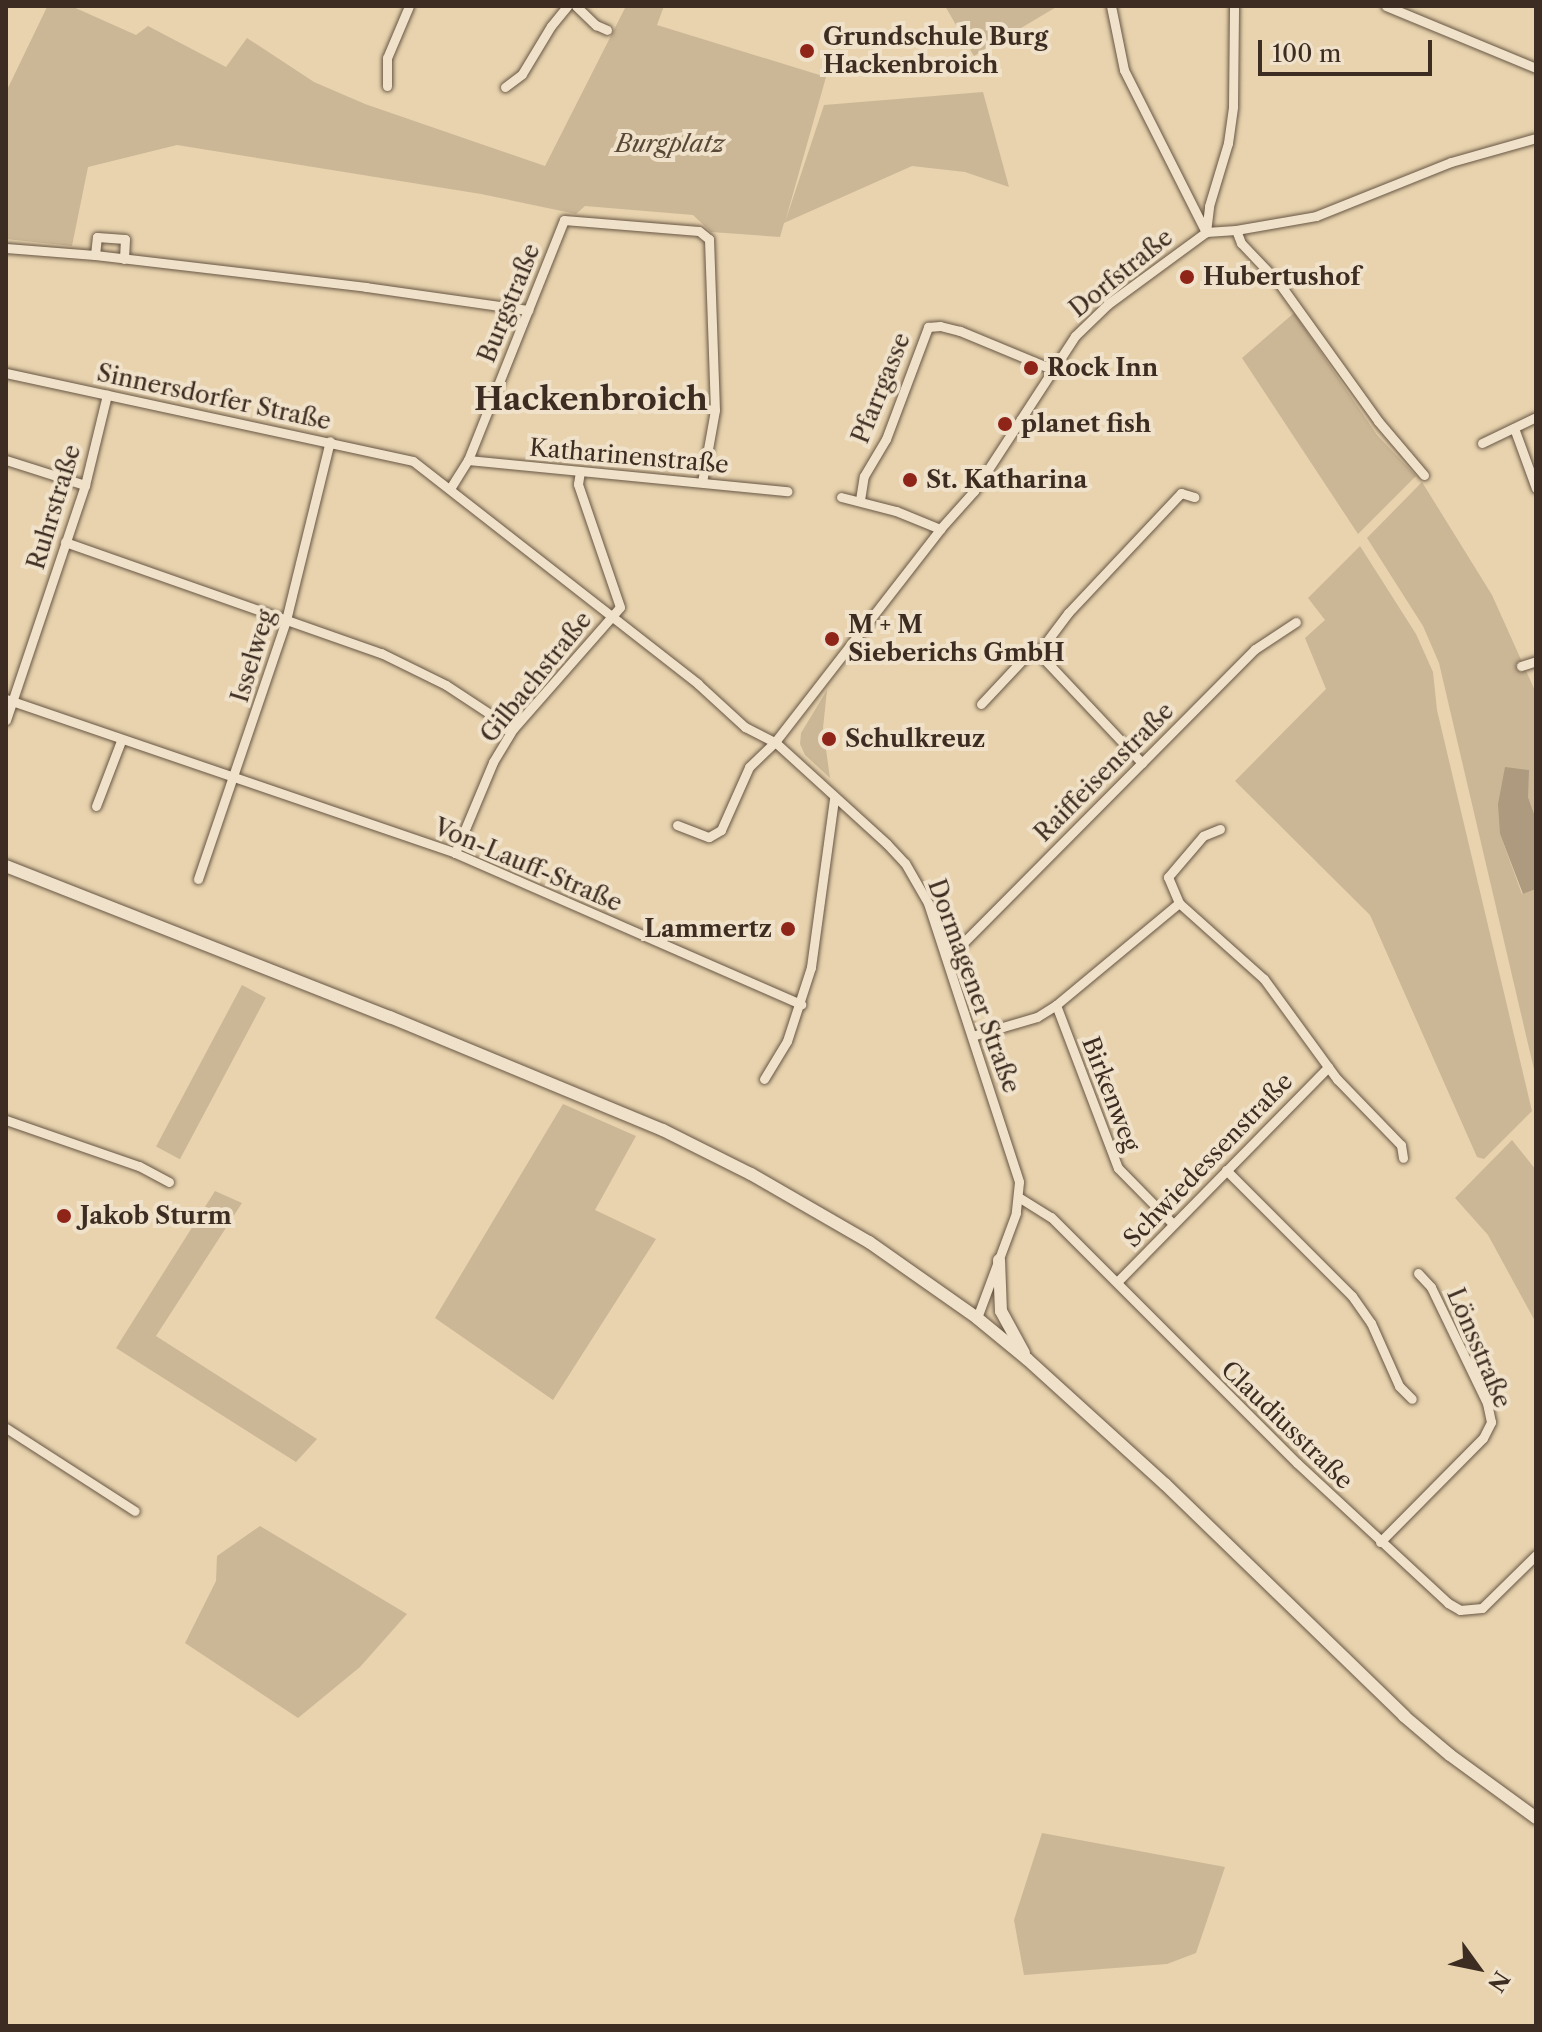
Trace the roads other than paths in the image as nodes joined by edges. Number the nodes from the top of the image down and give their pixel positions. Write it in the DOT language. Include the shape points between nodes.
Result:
graph roads {
  1 [pos="409,6"];
  2 [pos="567,6"];
  3 [pos="576,6"];
  4 [pos="1111,6"];
  5 [pos="1234,6"];
  6 [pos="1386,6"];
  7 [pos="607,30"];
  8 [pos="1536,68"];
  9 [pos="387,86"];
  10 [pos="505,87"];
  11 [pos="1536,138"];
  12 [pos="1236,230"];
  13 [pos="1206,232"];
  14 [pos="6,248"];
  15 [pos="95,255"];
  16 [pos="124,259"];
  17 [pos="528,310"];
  18 [pos="1054,370"];
  19 [pos="6,373"];
  20 [pos="107,395"];
  21 [pos="1536,417"];
  22 [pos="1514,428"];
  23 [pos="330,441"];
  24 [pos="1482,443"];
  25 [pos="6,460"];
  26 [pos="468,460"];
  27 [pos="413,461"];
  28 [pos="580,471"];
  29 [pos="1424,475"];
  30 [pos="702,482"];
  31 [pos="85,485"];
  32 [pos="451,487"];
  33 [pos="1536,488"];
  34 [pos="787,491"];
  35 [pos="841,497"];
  36 [pos="1194,497"];
  37 [pos="860,500"];
  38 [pos="940,529"];
  39 [pos="65,542"];
  40 [pos="612,615"];
  41 [pos="286,620"];
  42 [pos="1296,622"];
  43 [pos="1041,649"];
  44 [pos="1536,661"];
  45 [pos="1521,666"];
  46 [pos="9,700"];
  47 [pos="981,704"];
  48 [pos="6,720"];
  49 [pos="513,729"];
  50 [pos="121,741"];
  51 [pos="775,742"];
  52 [pos="1142,763"];
  53 [pos="233,779"];
  54 [pos="834,798"];
  55 [pos="96,806"];
  56 [pos="677,825"];
  57 [pos="1220,829"];
  58 [pos="455,853"];
  59 [pos="6,866"];
  60 [pos="198,879"];
  61 [pos="1179,903"];
  62 [pos="945,954"];
  63 [pos="801,1004"];
  64 [pos="1056,1005"];
  65 [pos="972,1036"];
  66 [pos="1328,1067"];
  67 [pos="764,1079"];
  68 [pos="6,1120"];
  69 [pos="1403,1158"];
  70 [pos="1226,1170"];
  71 [pos="169,1182"];
  72 [pos="1020,1198"];
  73 [pos="1173,1224"];
  74 [pos="999,1260"];
  75 [pos="1418,1273"];
  76 [pos="1118,1281"];
  77 [pos="977,1318"];
  78 [pos="1027,1359"];
  79 [pos="1412,1399"];
  80 [pos="6,1428"];
  81 [pos="135,1511"];
  82 [pos="1380,1542"];
  83 [pos="1536,1555"];
  84 [pos="1536,1818"];
  1 -- 9 [label="street" via="387,58"];
  2 -- 10 [label="street" via="522,74"];
  3 -- 7 [label="street"];
  4 -- 13 [label="street" via="1124,70"];
  5 -- 13 [label="street" via="1233,106"];
  6 -- 8 [label="street"];
  11 -- 12 [label="street, Dorfstraße" via="1451,162 1316,216"];
  12 -- 13 [label="street, Dorfstraße"];
  12 -- 29 [label="street"];
  13 -- 18 [label="street, Dorfstraße" via="1108,304 1075,336"];
  14 -- 15 [label="street"];
  15 -- 16 [label="street"];
  15 -- 16 [label="street" via="97,237 125,239"];
  16 -- 17 [label="street"];
  17 -- 26 [label="street, Burgstraße"];
  17 -- 30 [label="street, Burgstraße" via="564,220 699,231 709,239 715,410"];
  18 -- 37 [label="street, Pfarrgasse" via="981,338 928,327 886,439 864,476"];
  18 -- 38 [label="street, Dorfstraße" via="1003,452"];
  19 -- 20 [label="street, Sinnersdorfer Straße"];
  20 -- 23 [label="street, Sinnersdorfer Straße"];
  20 -- 31 [label="street, Ruhrstraße"];
  21 -- 22 [label="street"];
  22 -- 24 [label="street"];
  22 -- 33 [label="street"];
  23 -- 27 [label="street, Sinnersdorfer Straße"];
  23 -- 41 [label="street, Isselweg"];
  25 -- 31 [label="street"];
  26 -- 28 [label="street, Katharinenstraße"];
  26 -- 32 [label="street, Burgstraße"];
  27 -- 32 [label="street, Dormagener Straße"];
  28 -- 30 [label="street, Katharinenstraße"];
  28 -- 40 [label="street" via="578,484 620,607"];
  30 -- 34 [label="street, Katharinenstraße"];
  31 -- 39 [label="street, Ruhrstraße"];
  32 -- 40 [label="street, Dormagener Straße"];
  35 -- 37 [label="street"];
  36 -- 43 [label="street" via="1181,493"];
  37 -- 38 [label="street"];
  38 -- 51 [label="street, Dorfstraße"];
  39 -- 41 [label="street"];
  39 -- 46 [label="street, Ruhrstraße"];
  40 -- 49 [label="street, Gilbachstraße"];
  40 -- 51 [label="street, Dormagener Straße" via="745,727"];
  41 -- 49 [label="street" via="394,660 446,685"];
  41 -- 53 [label="street, Isselweg"];
  42 -- 52 [label="street, Raiffeisenstraße" via="1255,649"];
  43 -- 47 [label="street" via="1028,654"];
  43 -- 52 [label="street" via="1043,658"];
  44 -- 45 [label="street"];
  46 -- 48 [label="street, Ruhrstraße"];
  46 -- 50 [label="street, Von-Lauff-Straße"];
  49 -- 58 [label="street, Gilbachstraße" via="493,762"];
  50 -- 53 [label="street, Von-Lauff-Straße"];
  50 -- 55 [label="street"];
  51 -- 54 [label="street, Dormagener Straße"];
  51 -- 56 [label="street, Dorfstraße" via="749,767 717,834 709,837"];
  52 -- 62 [label="street, Raiffeisenstraße" via="964,942"];
  53 -- 58 [label="street, Von-Lauff-Straße"];
  53 -- 60 [label="street, Isselweg"];
  54 -- 62 [label="street, Dormagener Straße" via="905,863 928,903"];
  54 -- 63 [label="street"];
  57 -- 61 [label="street" via="1203,836 1168,877"];
  58 -- 63 [label="street, Von-Lauff-Straße"];
  59 -- 77 [label="main road" via="663,1130 812,1208"];
  61 -- 64 [label="street"];
  61 -- 66 [label="street" via="1264,979"];
  62 -- 65 [label="street, Dormagener Straße"];
  63 -- 67 [label="street"];
  64 -- 65 [label="street" via="1037,1017"];
  64 -- 73 [label="street, Birkenweg" via="1118,1168"];
  65 -- 72 [label="street, Dormagener Straße" via="1016,1169"];
  66 -- 69 [label="street" via="1401,1145"];
  66 -- 70 [label="street, Schwiedessenstraße"];
  68 -- 71 [label="street" via="139,1166"];
  70 -- 73 [label="street, Schwiedessenstraße"];
  70 -- 79 [label="street" via="1352,1296 1371,1323 1399,1386"];
  72 -- 74 [label="street, Dormagener Straße"];
  72 -- 76 [label="street, Claudiusstraße" via="1040,1207"];
  73 -- 76 [label="street, Schwiedessenstraße"];
  74 -- 77 [label="street, Dormagener Straße"];
  74 -- 78 [label="main road" via="1001,1311"];
  75 -- 82 [label="street, Lönsstraße" via="1431,1287 1487,1403 1491,1422 1483,1438"];
  76 -- 82 [label="street, Claudiusstraße"];
  77 -- 78 [label="main road"];
  78 -- 84 [label="main road" via="1156,1475 1404,1716"];
  80 -- 81 [label="street"];
  82 -- 83 [label="street, Claudiusstraße" via="1448,1603 1470,1612 1482,1608"];
}
